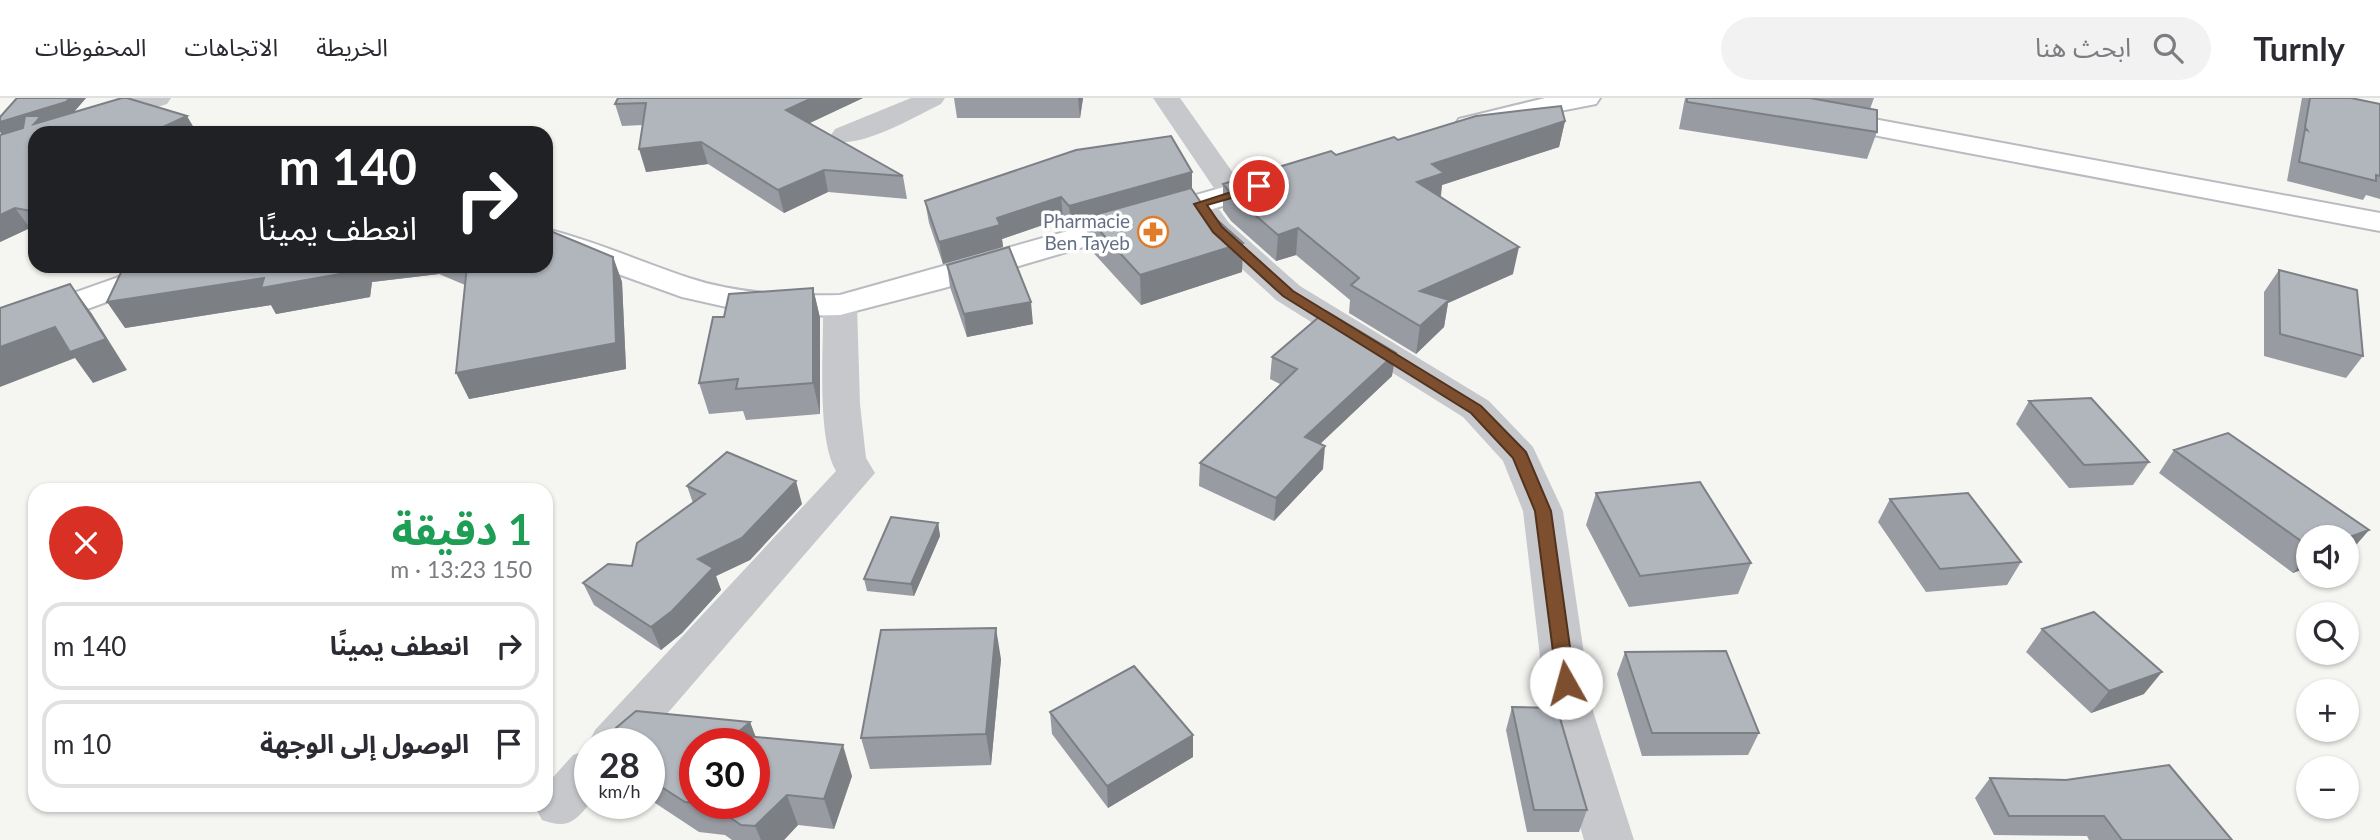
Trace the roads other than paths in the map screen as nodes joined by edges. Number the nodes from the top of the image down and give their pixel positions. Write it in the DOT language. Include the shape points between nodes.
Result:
graph roads {
  1 [pos="158,98"];
  2 [pos="932,98"];
  3 [pos="1166,98"];
  4 [pos="1587,98"];
  5 [pos="1803,114"];
  6 [pos="67,126"];
  7 [pos="1448,131"];
  8 [pos="845,135"];
  9 [pos="1300,174"];
  10 [pos="1217,199"];
  11 [pos="2380,222"];
  12 [pos="553,240"];
  13 [pos="161,273"];
  14 [pos="840,305"];
  15 [pos="0,331"];
  16 [pos="626,728"];
  17 [pos="574,788"];
  18 [pos="559,805"];
  19 [pos="1609,840"];
  1 -- 6 [label="street"];
  2 -- 8 [label="street"];
  3 -- 10 [label="street"];
  4 -- 7 [label="main road"];
  5 -- 11 [label="main road"];
  9 -- 10 [label="main road"];
  10 -- 14 [label="main road"];
  10 -- 19 [label="street" via="1218,230 1288,293 1476,409 1520,456 1543,511 1569,708"];
  12 -- 14 [label="main road" via="682,287 728,298 757,304"];
  13 -- 15 [label="main road"];
  14 -- 16 [label="street" via="843,418 847,458 856,473"];
  17 -- 18 [label="street"];
}
